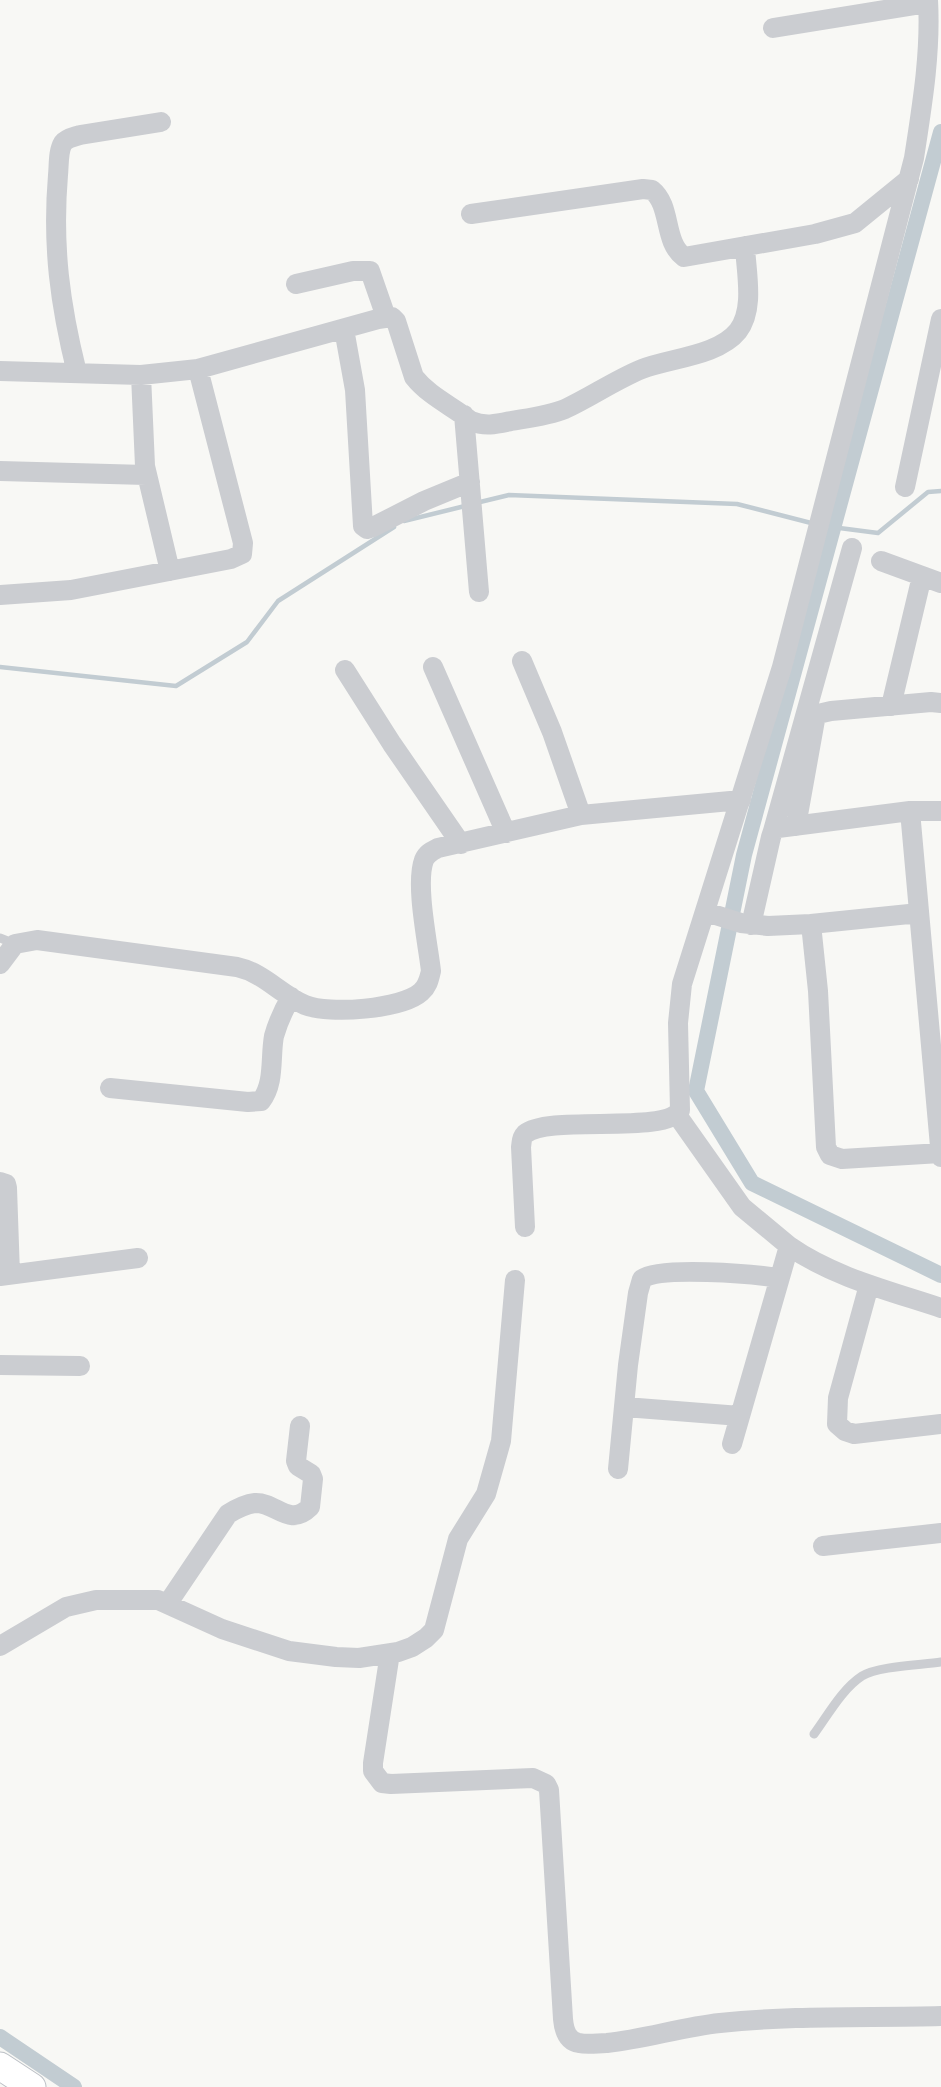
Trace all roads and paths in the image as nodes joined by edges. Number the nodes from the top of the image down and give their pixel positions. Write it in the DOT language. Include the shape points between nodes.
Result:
graph roads {
  1 [pos="928,1"];
  2 [pos="773,28"];
  3 [pos="161,122"];
  4 [pos="909,179"];
  5 [pos="471,214"];
  6 [pos="745,246"];
  7 [pos="296,284"];
  8 [pos="386,317"];
  9 [pos="941,319"];
  10 [pos="344,329"];
  11 [pos="198,369"];
  12 [pos="936,370"];
  13 [pos="0,371"];
  14 [pos="77,373"];
  15 [pos="141,375"];
  16 [pos="464,416"];
  17 [pos="0,471"];
  18 [pos="146,475"];
  19 [pos="471,487"];
  20 [pos="905,487"];
  21 [pos="852,548"];
  22 [pos="881,561"];
  23 [pos="170,571"];
  24 [pos="922,576"];
  25 [pos="941,583"];
  26 [pos="479,592"];
  27 [pos="0,595"];
  28 [pos="522,661"];
  29 [pos="433,667"];
  30 [pos="345,670"];
  31 [pos="941,703"];
  32 [pos="891,706"];
  33 [pos="741,800"];
  34 [pos="910,811"];
  35 [pos="941,811"];
  36 [pos="581,815"];
  37 [pos="796,826"];
  38 [pos="773,831"];
  39 [pos="506,833"];
  40 [pos="462,844"];
  41 [pos="919,913"];
  42 [pos="712,914"];
  43 [pos="746,924"];
  44 [pos="811,924"];
  45 [pos="7,941"];
  46 [pos="0,964"];
  47 [pos="291,997"];
  48 [pos="111,1088"];
  49 [pos="677,1115"];
  50 [pos="941,1153"];
  51 [pos="941,1157"];
  52 [pos="0,1182"];
  53 [pos="525,1227"];
  54 [pos="789,1246"];
  55 [pos="138,1258"];
  56 [pos="5,1275"];
  57 [pos="779,1278"];
  58 [pos="515,1280"];
  59 [pos="869,1285"];
  60 [pos="941,1308"];
  61 [pos="0,1365"];
  62 [pos="80,1366"];
  63 [pos="625,1407"];
  64 [pos="740,1416"];
  65 [pos="941,1424"];
  66 [pos="300,1426"];
  67 [pos="732,1444"];
  68 [pos="618,1469"];
  69 [pos="941,1533"];
  70 [pos="823,1546"];
  71 [pos="168,1603"];
  72 [pos="0,1646"];
  73 [pos="390,1653"];
  74 [pos="941,1662"];
  75 [pos="814,1734"];
  76 [pos="941,2016"];
  77 [pos="0,2066"];
  78 [pos="32,2087"];
  1 -- 2 [label="street"];
  1 -- 4 [label="street" via="925,80"];
  3 -- 14 [label="street" via="80,135 63,143 56,202 56,249 61,304"];
  4 -- 6 [label="street" via="855,223"];
  4 -- 33 [label="street" via="782,667"];
  5 -- 6 [label="street" via="652,190 661,199 675,246 684,257"];
  6 -- 16 [label="street" via="748,307 745,320 728,341 644,369 556,412 489,425 479,425"];
  7 -- 8 [label="street" via="370,271"];
  8 -- 10 [label="street"];
  8 -- 16 [label="street" via="396,321 420,384"];
  9 -- 12 [label="street"];
  10 -- 11 [label="street"];
  10 -- 19 [label="street" via="355,390 363,526 373,527 424,501"];
  11 -- 15 [label="street"];
  11 -- 23 [label="street" via="243,548 238,557"];
  12 -- 20 [label="street"];
  13 -- 14 [label="street"];
  14 -- 15 [label="street"];
  15 -- 18 [label="street"];
  16 -- 19 [label="street"];
  17 -- 18 [label="street"];
  18 -- 23 [label="street"];
  19 -- 26 [label="street"];
  21 -- 38 [label="street"];
  22 -- 24 [label="street"];
  23 -- 27 [label="street" via="71,590"];
  24 -- 25 [label="street"];
  24 -- 32 [label="street"];
  28 -- 36 [label="street"];
  29 -- 39 [label="street"];
  30 -- 40 [label="street"];
  31 -- 32 [label="street"];
  32 -- 37 [label="street" via="818,714"];
  33 -- 36 [label="street"];
  33 -- 42 [label="street"];
  34 -- 35 [label="street"];
  34 -- 37 [label="street"];
  34 -- 41 [label="street"];
  36 -- 39 [label="street"];
  37 -- 38 [label="street"];
  38 -- 43 [label="street"];
  39 -- 40 [label="street"];
  40 -- 47 [label="street" via="438,848 424,860 421,887 431,971 422,991 413,998 385,1006 327,1009 305,1005"];
  41 -- 44 [label="street"];
  41 -- 50 [label="street"];
  42 -- 43 [label="street"];
  42 -- 49 [label="street" via="682,984 678,1023 681,1104"];
  43 -- 44 [label="street"];
  44 -- 50 [label="street" via="826,1147 830,1155 842,1159"];
  45 -- 46 [label="street"];
  45 -- 47 [label="street" via="37,940 237,967 262,976"];
  47 -- 48 [label="street" via="274,1037 268,1088 261,1101"];
  49 -- 53 [label="street" via="646,1122 543,1127 526,1134 521,1147"];
  49 -- 54 [label="street" via="742,1207"];
  50 -- 51 [label="street"];
  52 -- 56 [label="street" via="7,1188"];
  54 -- 57 [label="street"];
  54 -- 59 [label="street"];
  55 -- 56 [label="street"];
  57 -- 63 [label="street" via="732,1272 654,1273 642,1279 629,1353"];
  57 -- 64 [label="street"];
  58 -- 73 [label="street" via="501,1441 489,1487 458,1539 434,1630 412,1647"];
  59 -- 60 [label="street"];
  59 -- 65 [label="street" via="837,1398 837,1424 854,1434"];
  61 -- 62 [label="street"];
  63 -- 64 [label="street"];
  63 -- 68 [label="street"];
  64 -- 67 [label="street"];
  66 -- 71 [label="street" via="296,1461 313,1479 310,1507 289,1515 255,1503 228,1514"];
  69 -- 70 [label="street"];
  71 -- 72 [label="street" via="152,1599 96,1600 66,1607"];
  71 -- 73 [label="street" via="222,1629 289,1651 358,1658"];
  73 -- 76 [label="street" via="373,1763 373,1771 382,1783 533,1778 549,1790 563,2019 567,2036 573,2041 625,2041 682,2028 740,2021"];
  74 -- 75 [label="lane" via="864,1675 845,1692"];
  77 -- 78 [label="street"];
}
